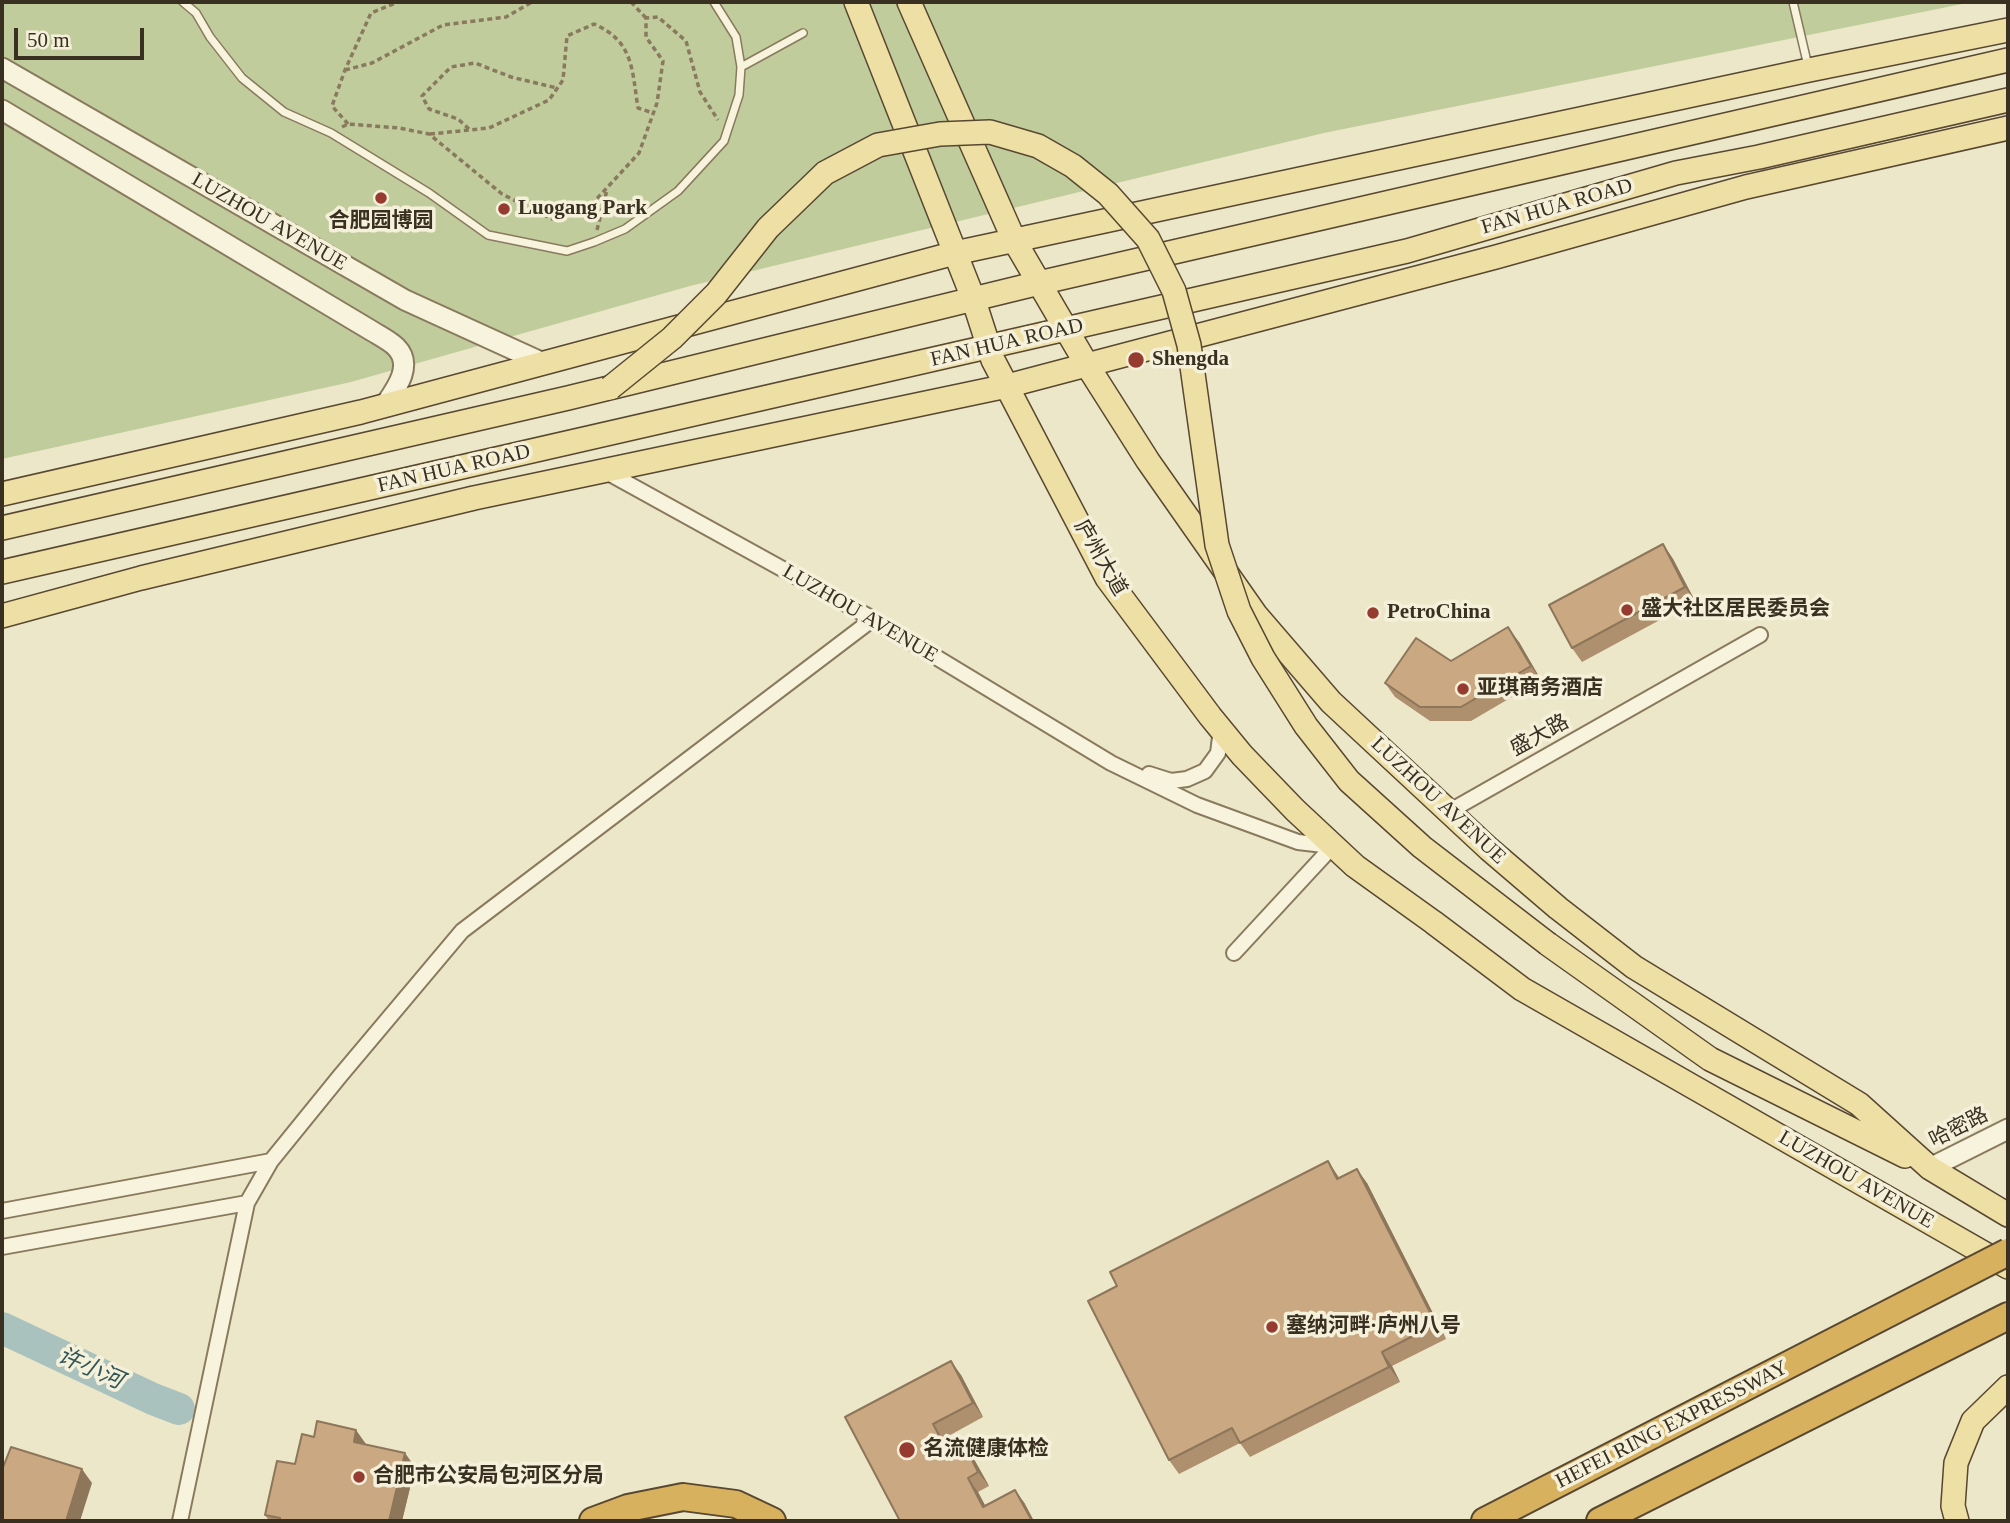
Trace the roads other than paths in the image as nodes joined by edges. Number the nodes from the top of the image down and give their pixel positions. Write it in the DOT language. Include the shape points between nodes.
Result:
graph roads {
  1 [pos="183,2"];
  2 [pos="714,2"];
  3 [pos="856,2"];
  4 [pos="909,2"];
  5 [pos="1793,2"];
  6 [pos="2008,30"];
  7 [pos="803,33"];
  8 [pos="2008,60"];
  9 [pos="741,67"];
  10 [pos="2,68"];
  11 [pos="1809,70"];
  12 [pos="2008,100"];
  13 [pos="2,110"];
  14 [pos="2008,128"];
  15 [pos="1014,240"];
  16 [pos="955,253"];
  17 [pos="1039,282"];
  18 [pos="973,298"];
  19 [pos="1066,329"];
  20 [pos="989,347"];
  21 [pos="543,363"];
  22 [pos="1087,365"];
  23 [pos="1007,386"];
  24 [pos="610,388"];
  25 [pos="385,405"];
  26 [pos="605,471"];
  27 [pos="2,494"];
  28 [pos="2,528"];
  29 [pos="2,572"];
  30 [pos="141,578"];
  31 [pos="2,604"];
  32 [pos="2,617"];
  33 [pos="873,619"];
  34 [pos="1760,635"];
  35 [pos="1221,729"];
  36 [pos="1111,763"];
  37 [pos="1450,811"];
  38 [pos="1334,846"];
  39 [pos="1234,953"];
  40 [pos="2008,1129"];
  41 [pos="271,1161"];
  42 [pos="1930,1168"];
  43 [pos="247,1203"];
  44 [pos="2,1211"];
  45 [pos="2008,1215"];
  46 [pos="2,1247"];
  47 [pos="2008,1252"];
  48 [pos="2008,1267"];
  49 [pos="2008,1317"];
  50 [pos="1926,1357"];
  51 [pos="2008,1387"];
  52 [pos="180,1521"];
  53 [pos="593,1521"];
  54 [pos="772,1521"];
  55 [pos="1485,1521"];
  56 [pos="1600,1521"];
  57 [pos="1639,1521"];
  58 [pos="1957,1521"];
  1 -- 9 [label="lane" via="196,13 242,78 284,112 331,133 488,235 567,251 625,229 678,191 724,141 739,95"];
  2 -- 9 [label="lane" via="736,37"];
  3 -- 16 [label="main road, 庐州大道"];
  4 -- 15 [label="main road"];
  5 -- 11 [label="lane"];
  6 -- 11 [label="main road"];
  7 -- 9 [label="lane"];
  8 -- 17 [label="main road, FAN HUA ROAD"];
  10 -- 21 [label="street, LUZHOU AVENUE" via="405,300"];
  11 -- 15 [label="main road"];
  12 -- 19 [label="main road, FAN HUA ROAD" via="1676,173 1407,251"];
  13 -- 25 [label="street, LUZHOU AVENUE" via="397,348 404,368"];
  14 -- 22 [label="main road" via="1746,187"];
  15 -- 16 [label="main road"];
  15 -- 17 [label="main road, LUZHOU AVENUE"];
  16 -- 18 [label="main road, 庐州大道"];
  16 -- 21 [label="main road"];
  17 -- 18 [label="main road, FAN HUA ROAD"];
  17 -- 19 [label="main road, LUZHOU AVENUE"];
  18 -- 20 [label="main road, 庐州大道"];
  18 -- 24 [label="main road, FAN HUA ROAD"];
  19 -- 20 [label="main road, FAN HUA ROAD"];
  19 -- 22 [label="main road, LUZHOU AVENUE"];
  20 -- 23 [label="main road, 庐州大道"];
  20 -- 29 [label="main road, FAN HUA ROAD"];
  21 -- 25 [label="main road"];
  22 -- 23 [label="main road"];
  22 -- 37 [label="main road, LUZHOU AVENUE" via="1256,615 1331,702"];
  23 -- 26 [label="main road"];
  23 -- 35 [label="main road, 庐州大道" via="1107,578"];
  24 -- 28 [label="main road, FAN HUA ROAD"];
  24 -- 42 [label="main road, bridge" via="672,338 716,294 768,228 825,173 878,145 940,134 990,132 1038,146 1073,166 1108,194 1148,239 1174,291 1189,345 1217,545 1240,611 1306,726 1349,781 1422,848 1710,1059"];
  25 -- 27 [label="main road"];
  26 -- 30 [label="main road"];
  26 -- 33 [label="street, LUZHOU AVENUE"];
  30 -- 31 [label="main road"];
  30 -- 32 [label="main road"];
  33 -- 36 [label="street, LUZHOU AVENUE"];
  33 -- 41 [label="street" via="462,930"];
  34 -- 37 [label="street, 盛大路"];
  35 -- 36 [label="street" via="1218,753 1205,771 1186,779 1171,781"];
  35 -- 38 [label="main road, 庐州大道"];
  36 -- 38 [label="street" via="1197,805 1298,842"];
  37 -- 42 [label="main road, LUZHOU AVENUE" via="1558,908 1634,967 1859,1104"];
  38 -- 39 [label="street"];
  38 -- 48 [label="main road, LUZHOU AVENUE" via="1522,989"];
  40 -- 42 [label="street, 哈密路"];
  41 -- 43 [label="street"];
  41 -- 44 [label="street"];
  42 -- 45 [label="main road, LUZHOU AVENUE"];
  43 -- 46 [label="street"];
  43 -- 52 [label="street"];
  47 -- 55 [label="highway, HEFEI RING EXPRESSWAY, bridge"];
  49 -- 50 [label="highway"];
  50 -- 56 [label="highway"];
  50 -- 57 [label="highway"];
  51 -- 58 [label="main road" via="1973,1421 1956,1463 1953,1506"];
  53 -- 54 [label="highway" via="628,1508 683,1497 736,1504"];
}
